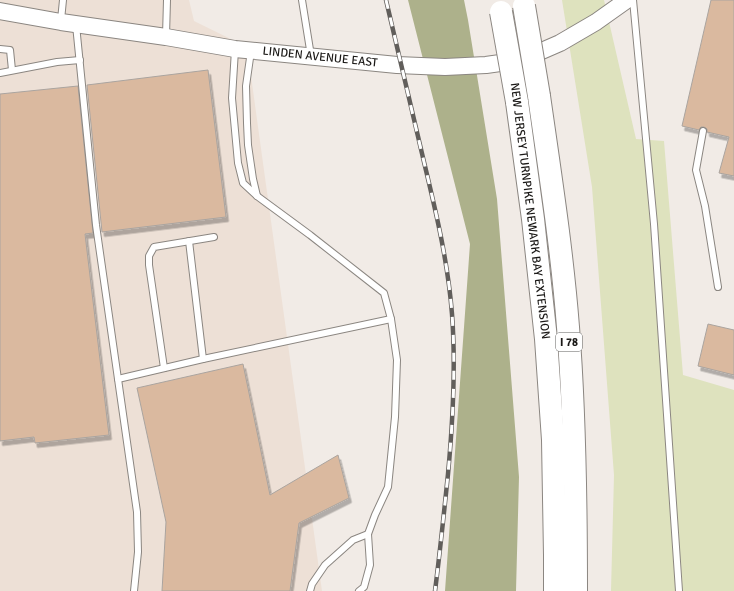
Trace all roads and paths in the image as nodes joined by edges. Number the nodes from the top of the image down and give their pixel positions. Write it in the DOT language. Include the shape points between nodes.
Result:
graph roads {
  1 [pos="63,0"];
  2 [pos="167,0"];
  3 [pos="302,0"];
  4 [pos="627,0"];
  5 [pos="633,0"];
  6 [pos="523,3"];
  7 [pos="500,6"];
  8 [pos="0,11"];
  9 [pos="69,23"];
  10 [pos="166,37"];
  11 [pos="0,49"];
  12 [pos="236,49"];
  13 [pos="252,50"];
  14 [pos="311,56"];
  15 [pos="80,60"];
  16 [pos="12,70"];
  17 [pos="0,72"];
  18 [pos="703,131"];
  19 [pos="257,196"];
  20 [pos="214,237"];
  21 [pos="189,241"];
  22 [pos="718,287"];
  23 [pos="391,319"];
  24 [pos="203,359"];
  25 [pos="164,368"];
  26 [pos="118,379"];
  27 [pos="368,534"];
  28 [pos="134,591"];
  29 [pos="310,591"];
  30 [pos="359,591"];
  31 [pos="555,591"];
  32 [pos="576,591"];
  33 [pos="679,591"];
  1 -- 9 [label="lane"];
  2 -- 10 [label="lane"];
  3 -- 14 [label="lane"];
  4 -- 14 [label="street, LINDEN AVENUE EAST" via="560,43 521,60 445,67"];
  5 -- 33 [label="lane" via="654,224"];
  6 -- 32 [label="highway, NEW JERSEY TURNPIKE NEWARK BAY EXTENSION / I 78, bridge" via="540,96 568,327 574,431"];
  7 -- 31 [label="highway, NEW JERSEY TURNPIKE NEWARK BAY EXTENSION / I 78, bridge" via="534,219 546,339 553,440"];
  8 -- 9 [label="street, LINDEN AVENUE EAST"];
  9 -- 10 [label="street, LINDEN AVENUE EAST"];
  9 -- 15 [label="lane"];
  10 -- 12 [label="street, LINDEN AVENUE EAST"];
  11 -- 16 [label="lane" via="10,50"];
  12 -- 13 [label="street, LINDEN AVENUE EAST"];
  12 -- 19 [label="lane" via="232,98 238,163 243,183"];
  13 -- 14 [label="street, LINDEN AVENUE EAST"];
  13 -- 19 [label="lane" via="246,86 247,123"];
  15 -- 16 [label="lane"];
  15 -- 26 [label="lane" via="96,225"];
  16 -- 17 [label="lane"];
  18 -- 22 [label="lane" via="696,170 703,193"];
  19 -- 23 [label="lane" via="384,293"];
  20 -- 21 [label="lane"];
  21 -- 24 [label="lane"];
  21 -- 25 [label="lane" via="154,247 149,256"];
  23 -- 24 [label="lane"];
  23 -- 27 [label="lane" via="397,360 395,417 388,487"];
  24 -- 25 [label="lane"];
  25 -- 26 [label="lane"];
  26 -- 28 [label="lane" via="137,512 138,552"];
  27 -- 29 [label="lane" via="353,540 325,565"];
  27 -- 30 [label="lane" via="370,565 364,587"];
}
